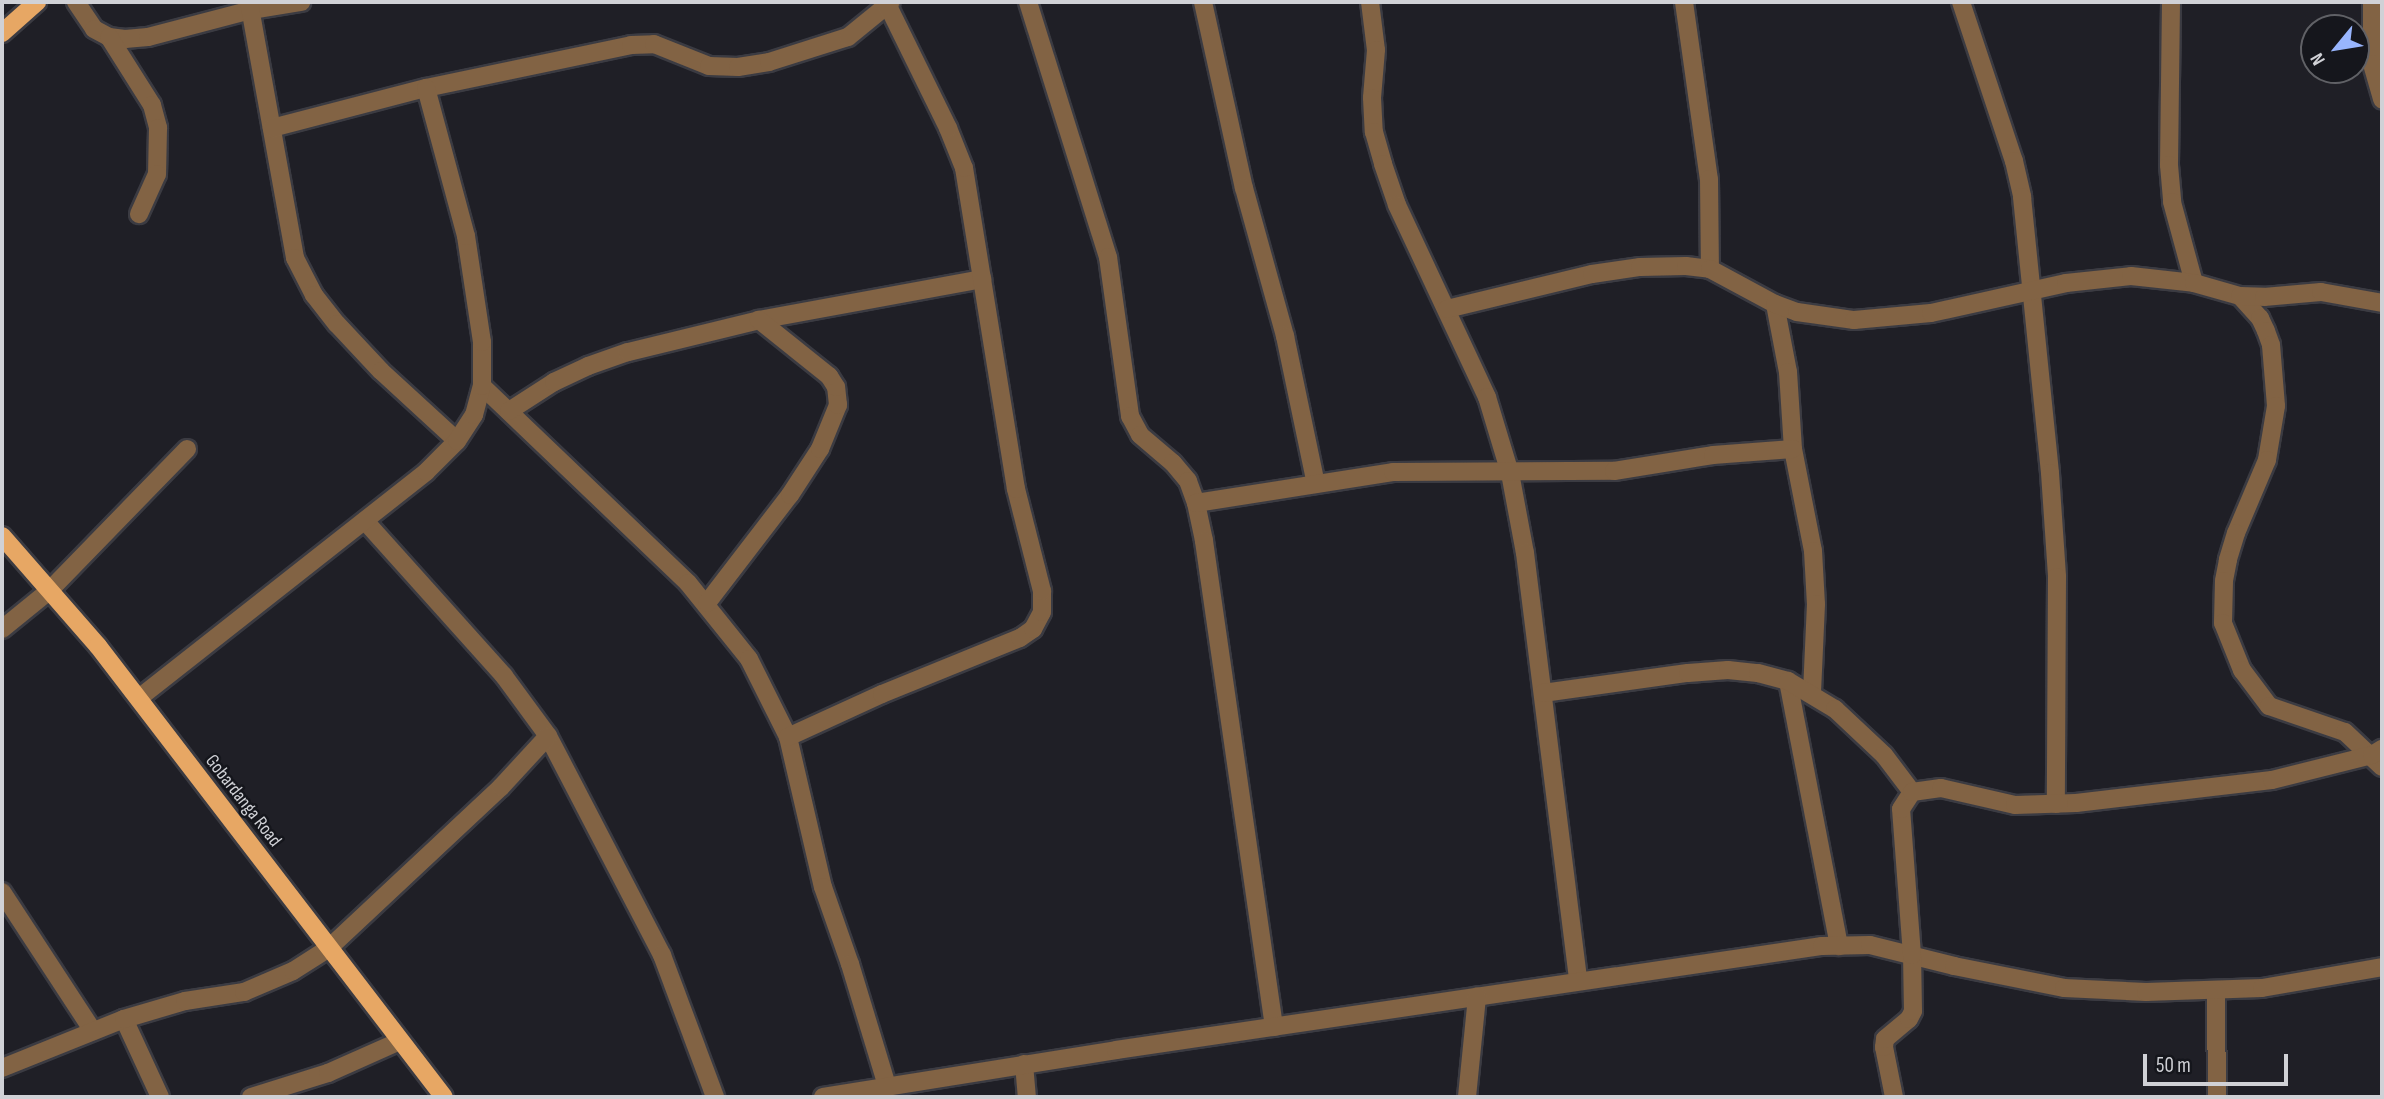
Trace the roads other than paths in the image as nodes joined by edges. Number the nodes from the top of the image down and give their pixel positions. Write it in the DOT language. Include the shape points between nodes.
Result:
graph roads {
  1 [pos="37,2"];
  2 [pos="76,2"];
  3 [pos="301,2"];
  4 [pos="1028,2"];
  5 [pos="1203,2"];
  6 [pos="1370,2"];
  7 [pos="1684,2"];
  8 [pos="1961,2"];
  9 [pos="2171,2"];
  10 [pos="2372,2"];
  11 [pos="889,3"];
  12 [pos="250,6"];
  13 [pos="2,33"];
  14 [pos="109,37"];
  15 [pos="426,88"];
  16 [pos="2382,100"];
  17 [pos="272,128"];
  18 [pos="139,214"];
  19 [pos="1710,269"];
  20 [pos="982,279"];
  21 [pos="2194,283"];
  22 [pos="2030,292"];
  23 [pos="2240,296"];
  24 [pos="2382,303"];
  25 [pos="1775,304"];
  26 [pos="1447,309"];
  27 [pos="759,320"];
  28 [pos="482,386"];
  29 [pos="509,411"];
  30 [pos="457,441"];
  31 [pos="187,449"];
  32 [pos="1793,449"];
  33 [pos="1510,473"];
  34 [pos="1317,484"];
  35 [pos="1196,503"];
  36 [pos="365,521"];
  37 [pos="2,536"];
  38 [pos="49,591"];
  39 [pos="707,603"];
  40 [pos="2,629"];
  41 [pos="1788,681"];
  42 [pos="1543,692"];
  43 [pos="1812,693"];
  44 [pos="139,698"];
  45 [pos="548,736"];
  46 [pos="788,737"];
  47 [pos="2379,757"];
  48 [pos="1912,792"];
  49 [pos="2056,804"];
  50 [pos="2,892"];
  51 [pos="1839,946"];
  52 [pos="329,948"];
  53 [pos="1912,955"];
  54 [pos="2382,967"];
  55 [pos="1578,981"];
  56 [pos="2216,992"];
  57 [pos="1477,996"];
  58 [pos="124,1019"];
  59 [pos="1274,1027"];
  60 [pos="93,1031"];
  61 [pos="400,1041"];
  62 [pos="1024,1064"];
  63 [pos="2,1068"];
  64 [pos="887,1086"];
  65 [pos="160,1097"];
  66 [pos="251,1097"];
  67 [pos="444,1097"];
  68 [pos="715,1097"];
  69 [pos="823,1097"];
  70 [pos="1027,1097"];
  71 [pos="1467,1097"];
  72 [pos="1894,1097"];
  73 [pos="2217,1097"];
  1 -- 13 [label="main road"];
  2 -- 14 [label="street" via="94,29"];
  3 -- 12 [label="street"];
  4 -- 35 [label="street" via="1108,257 1130,416 1140,435 1188,481"];
  5 -- 34 [label="street"];
  6 -- 26 [label="street" via="1376,50 1374,132 1397,205"];
  7 -- 19 [label="street" via="1709,179"];
  8 -- 22 [label="street" via="2014,161 2022,197"];
  9 -- 21 [label="street" via="2172,202"];
  10 -- 16 [label="street" via="2372,64"];
  11 -- 15 [label="street" via="848,37 738,67 709,66 654,44 631,45"];
  11 -- 20 [label="street" via="964,168"];
  12 -- 14 [label="street" via="148,37"];
  12 -- 17 [label="street"];
  14 -- 18 [label="street" via="147,96 158,128 157,174"];
  15 -- 17 [label="street"];
  15 -- 28 [label="street" via="466,236 482,342"];
  17 -- 30 [label="street" via="295,258 314,295 381,371"];
  19 -- 25 [label="street"];
  19 -- 26 [label="street" via="1686,265 1628,269 1536,285"];
  20 -- 27 [label="street"];
  20 -- 46 [label="street" via="1016,489 1042,590 1042,612 1033,629 1020,638"];
  21 -- 22 [label="street" via="2131,276"];
  21 -- 23 [label="street"];
  22 -- 25 [label="street" via="1931,313 1854,320 1816,316"];
  22 -- 49 [label="street" via="2057,577"];
  23 -- 24 [label="street" via="2321,292"];
  23 -- 47 [label="street" via="2266,331 2276,406 2267,460 2228,560 2223,622 2242,670 2269,706 2345,732"];
  25 -- 32 [label="street" via="1788,372"];
  26 -- 33 [label="street" via="1487,397"];
  27 -- 29 [label="street" via="588,366"];
  27 -- 39 [label="street" via="829,376 838,405 820,449 790,495"];
  28 -- 29 [label="street"];
  28 -- 30 [label="street" via="474,415"];
  29 -- 39 [label="street"];
  30 -- 36 [label="street"];
  31 -- 38 [label="street"];
  32 -- 33 [label="street" via="1713,455 1614,471"];
  32 -- 43 [label="street" via="1813,551"];
  33 -- 34 [label="street" via="1392,472"];
  33 -- 42 [label="street"];
  34 -- 35 [label="street"];
  35 -- 59 [label="street"];
  36 -- 44 [label="street"];
  36 -- 45 [label="street" via="504,676"];
  37 -- 38 [label="main road, Gobardanga Road"];
  38 -- 40 [label="street"];
  38 -- 44 [label="main road, Gobardanga Road"];
  39 -- 46 [label="street" via="749,659"];
  41 -- 42 [label="street" via="1728,670"];
  41 -- 43 [label="street"];
  41 -- 51 [label="street"];
  42 -- 55 [label="street"];
  43 -- 48 [label="street" via="1858,729"];
  44 -- 52 [label="main road, Gobardanga Road"];
  45 -- 52 [label="street" via="501,787"];
  45 -- 68 [label="street" via="662,955"];
  46 -- 64 [label="street" via="823,887"];
  47 -- 49 [label="street" via="2272,780"];
  48 -- 49 [label="street" via="1941,789 2015,805"];
  48 -- 53 [label="street" via="1900,809"];
  50 -- 60 [label="street"];
  51 -- 53 [label="street" via="1870,945"];
  51 -- 55 [label="street"];
  52 -- 58 [label="street" via="293,971 244,992 184,1001"];
  52 -- 61 [label="main road, Gobardanga Road"];
  53 -- 56 [label="street" via="2064,988"];
  53 -- 72 [label="street" via="1913,1011 1885,1039"];
  54 -- 56 [label="street"];
  55 -- 57 [label="street"];
  56 -- 73 [label="street"];
  57 -- 59 [label="street"];
  57 -- 71 [label="street"];
  58 -- 60 [label="street"];
  58 -- 65 [label="street"];
  59 -- 62 [label="street"];
  60 -- 63 [label="street"];
  61 -- 66 [label="street" via="328,1073"];
  61 -- 67 [label="main road, Gobardanga Road"];
  62 -- 64 [label="street"];
  62 -- 70 [label="street"];
  64 -- 69 [label="street"];
}
